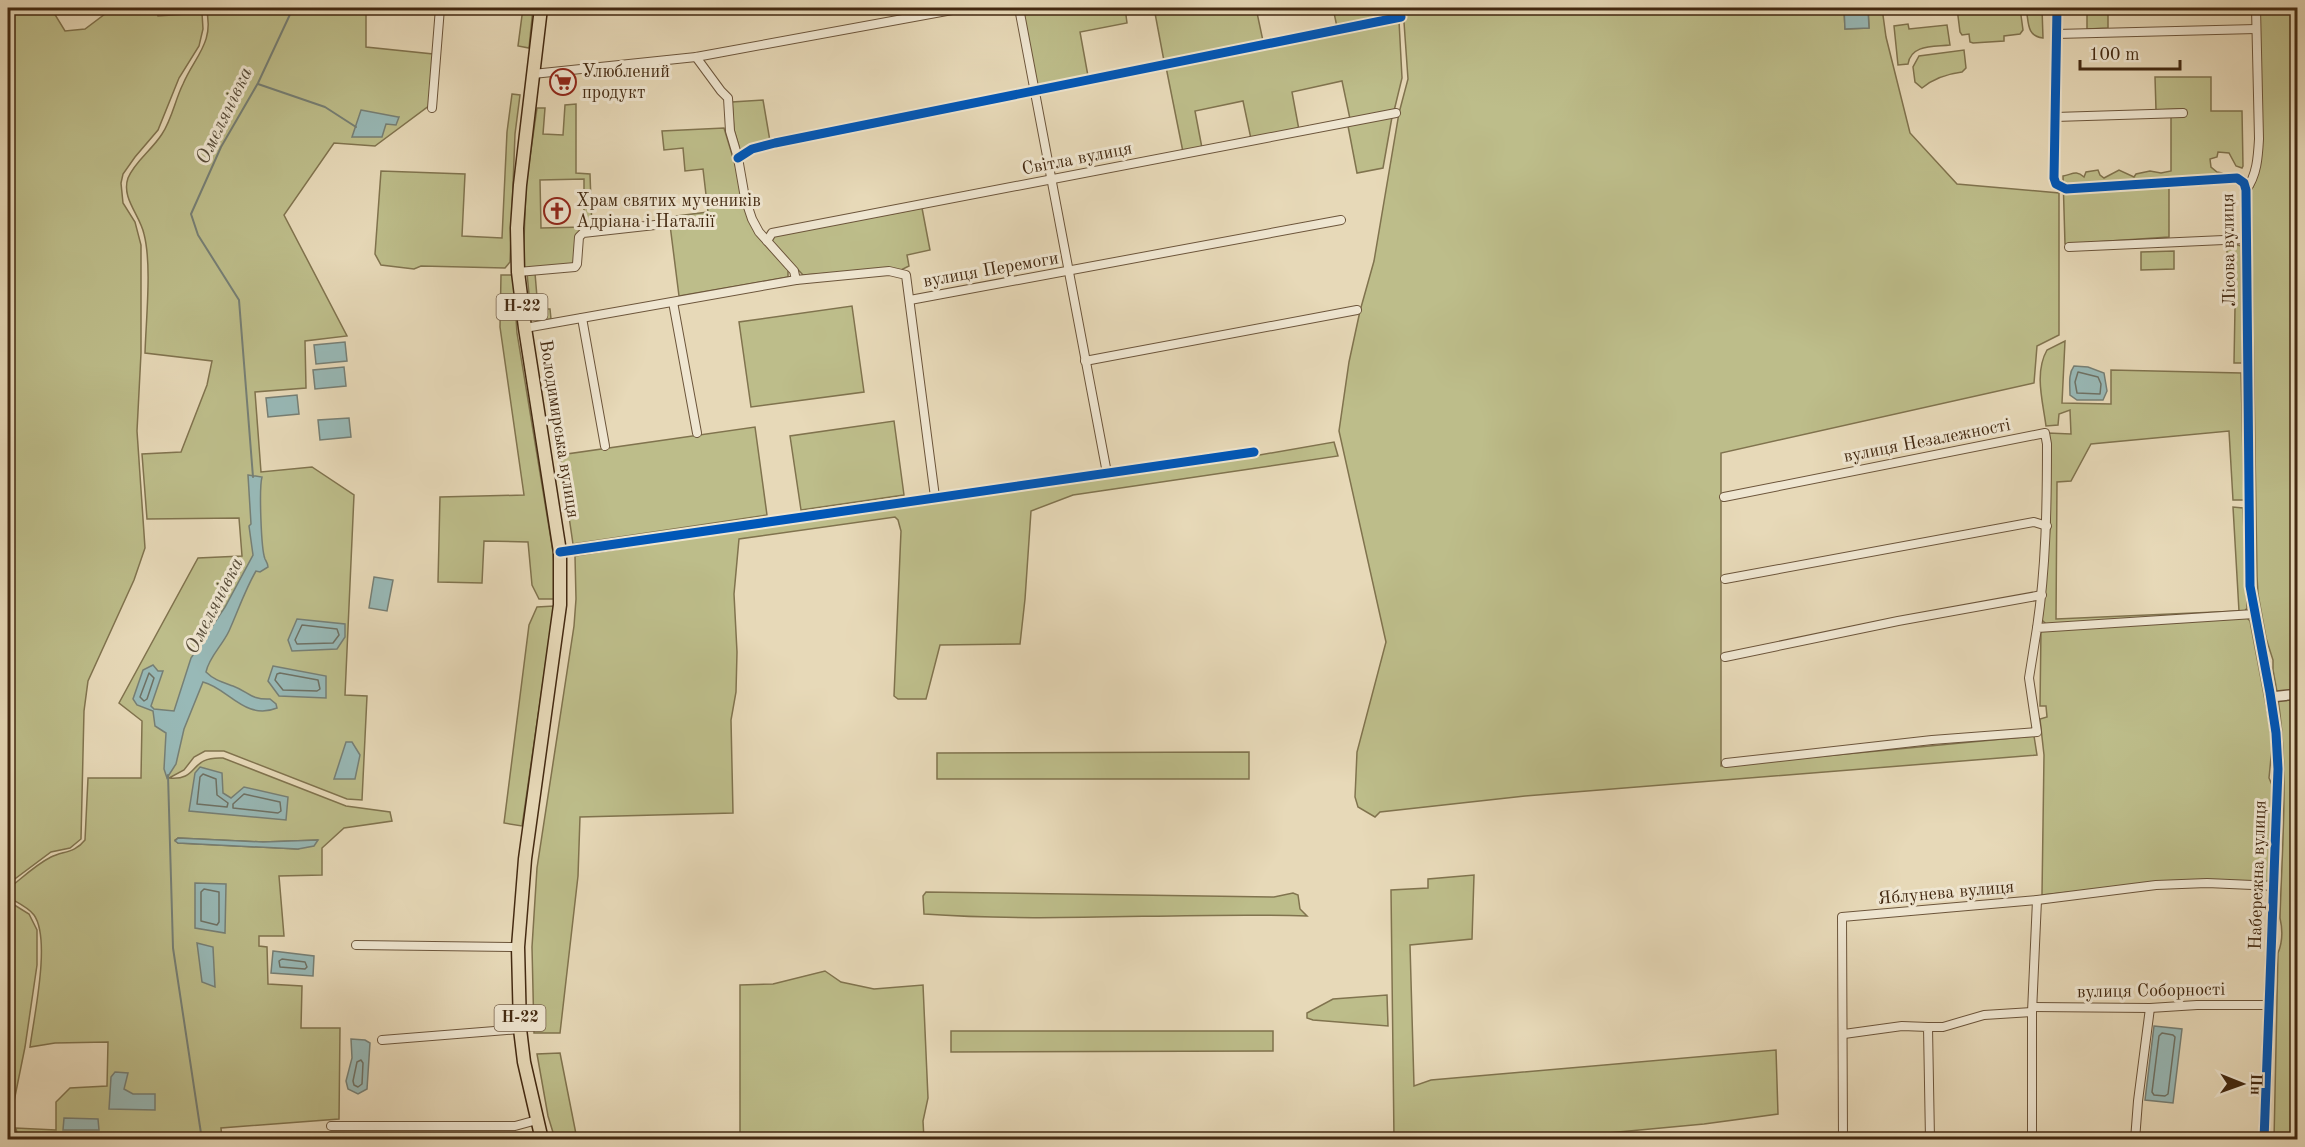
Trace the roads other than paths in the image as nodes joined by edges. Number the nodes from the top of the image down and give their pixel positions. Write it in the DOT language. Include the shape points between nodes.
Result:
graph roads {
  1 [pos="440,8"];
  2 [pos="541,8"];
  3 [pos="963,8"];
  4 [pos="1018,8"];
  5 [pos="2057,8"];
  6 [pos="2256,8"];
  7 [pos="1401,17"];
  8 [pos="2256,29"];
  9 [pos="2056,34"];
  10 [pos="696,57"];
  11 [pos="533,74"];
  12 [pos="1034,90"];
  13 [pos="432,108"];
  14 [pos="1396,113"];
  15 [pos="2183,113"];
  16 [pos="2055,117"];
  17 [pos="738,158"];
  18 [pos="2237,178"];
  19 [pos="1051,179"];
  20 [pos="2246,190"];
  21 [pos="1341,220"];
  22 [pos="654,225"];
  23 [pos="2246,239"];
  24 [pos="767,241"];
  25 [pos="2069,247"];
  26 [pos="1068,271"];
  27 [pos="518,272"];
  28 [pos="796,280"];
  29 [pos="909,300"];
  30 [pos="673,302"];
  31 [pos="1357,310"];
  32 [pos="582,318"];
  33 [pos="525,328"];
  34 [pos="1085,361"];
  35 [pos="697,433"];
  36 [pos="605,446"];
  37 [pos="1254,452"];
  38 [pos="1107,473"];
  39 [pos="935,497"];
  40 [pos="1724,497"];
  41 [pos="2047,526"];
  42 [pos="560,552"];
  43 [pos="1725,579"];
  44 [pos="2042,595"];
  45 [pos="2254,614"];
  46 [pos="2037,628"];
  47 [pos="1725,657"];
  48 [pos="2298,694"];
  49 [pos="2271,697"];
  50 [pos="1726,763"];
  51 [pos="2275,886"];
  52 [pos="2037,900"];
  53 [pos="356,945"];
  54 [pos="518,947"];
  55 [pos="2270,1005"];
  56 [pos="2150,1008"];
  57 [pos="2032,1009"];
  58 [pos="1928,1027"];
  59 [pos="520,1029"];
  60 [pos="1844,1034"];
  61 [pos="382,1040"];
  62 [pos="537,1120"];
  63 [pos="331,1126"];
  64 [pos="542,1140"];
  65 [pos="1843,1140"];
  66 [pos="1930,1140"];
  67 [pos="2032,1140"];
  68 [pos="2135,1140"];
  69 [pos="2265,1140"];
  1 -- 13 [label="street"];
  2 -- 11 [label="main road, Володимирська вулиця / Н-22"];
  3 -- 10 [label="street"];
  4 -- 12 [label="street"];
  5 -- 9 [label="street, Лісова вулиця"];
  6 -- 8 [label="street"];
  7 -- 12 [label="street"];
  8 -- 9 [label="street"];
  8 -- 20 [label="street" via="2258,150 2252,181"];
  9 -- 16 [label="street, Лісова вулиця"];
  10 -- 11 [label="street"];
  10 -- 17 [label="street" via="728,98 730,131"];
  11 -- 27 [label="main road, Володимирська вулиця / Н-22" via="520,185"];
  12 -- 17 [label="street" via="775,143"];
  12 -- 19 [label="street"];
  14 -- 19 [label="street, Світла вулиця"];
  15 -- 16 [label="street"];
  16 -- 18 [label="street, Лісова вулиця" via="2054,178 2062,188"];
  17 -- 24 [label="street" via="752,219"];
  18 -- 20 [label="street, Лісова вулиця"];
  19 -- 24 [label="street, Світла вулиця" via="772,233"];
  19 -- 26 [label="street"];
  20 -- 23 [label="street, Лісова вулиця"];
  21 -- 26 [label="street, вулиця Перемоги"];
  22 -- 27 [label="street" via="583,233 575,267"];
  23 -- 25 [label="street, Лісова вулиця"];
  23 -- 45 [label="street, Лісова вулиця" via="2250,586"];
  24 -- 28 [label="street" via="794,271"];
  26 -- 29 [label="street, вулиця Перемоги"];
  26 -- 34 [label="street"];
  27 -- 33 [label="main road, Володимирська вулиця / Н-22"];
  28 -- 29 [label="street, вулиця Перемоги" via="898,272 906,275"];
  28 -- 30 [label="street, вулиця Перемоги"];
  29 -- 39 [label="street"];
  30 -- 32 [label="street, вулиця Перемоги"];
  30 -- 35 [label="street"];
  31 -- 34 [label="street"];
  32 -- 33 [label="street, вулиця Перемоги"];
  32 -- 36 [label="street"];
  33 -- 42 [label="main road, Володимирська вулиця / Н-22"];
  34 -- 38 [label="street"];
  37 -- 38 [label="street"];
  38 -- 39 [label="street"];
  39 -- 42 [label="street"];
  40 -- 41 [label="street, вулиця Незалежності" via="2045,433"];
  41 -- 43 [label="street" via="2034,522"];
  41 -- 44 [label="street, вулиця Незалежності"];
  42 -- 54 [label="main road, Володимирська вулиця / Н-22" via="560,605 525,859"];
  44 -- 46 [label="street, вулиця Незалежності"];
  44 -- 47 [label="street"];
  45 -- 46 [label="street"];
  45 -- 49 [label="street, Набережна вулиця"];
  46 -- 50 [label="street, вулиця Незалежності" via="2029,678 2037,732"];
  48 -- 49 [label="street"];
  49 -- 51 [label="street, Набережна вулиця" via="2278,769"];
  51 -- 52 [label="street, Яблунева вулиця" via="2156,885"];
  51 -- 55 [label="street, Набережна вулиця"];
  52 -- 57 [label="street"];
  52 -- 60 [label="street, Яблунева вулиця" via="1842,917"];
  53 -- 54 [label="street"];
  54 -- 59 [label="main road, Н-22"];
  55 -- 56 [label="street, вулиця Соборності"];
  55 -- 69 [label="street, Набережна вулиця"];
  56 -- 57 [label="street, вулиця Соборності"];
  56 -- 68 [label="street"];
  57 -- 58 [label="street, вулиця Соборності"];
  57 -- 67 [label="street"];
  58 -- 60 [label="street, вулиця Соборності" via="1902,1026"];
  58 -- 66 [label="street"];
  59 -- 61 [label="street"];
  59 -- 62 [label="main road, Н-22"];
  60 -- 65 [label="street, Яблунева вулиця"];
  62 -- 63 [label="street" via="515,1126"];
  62 -- 64 [label="main road, Н-22"];
}
